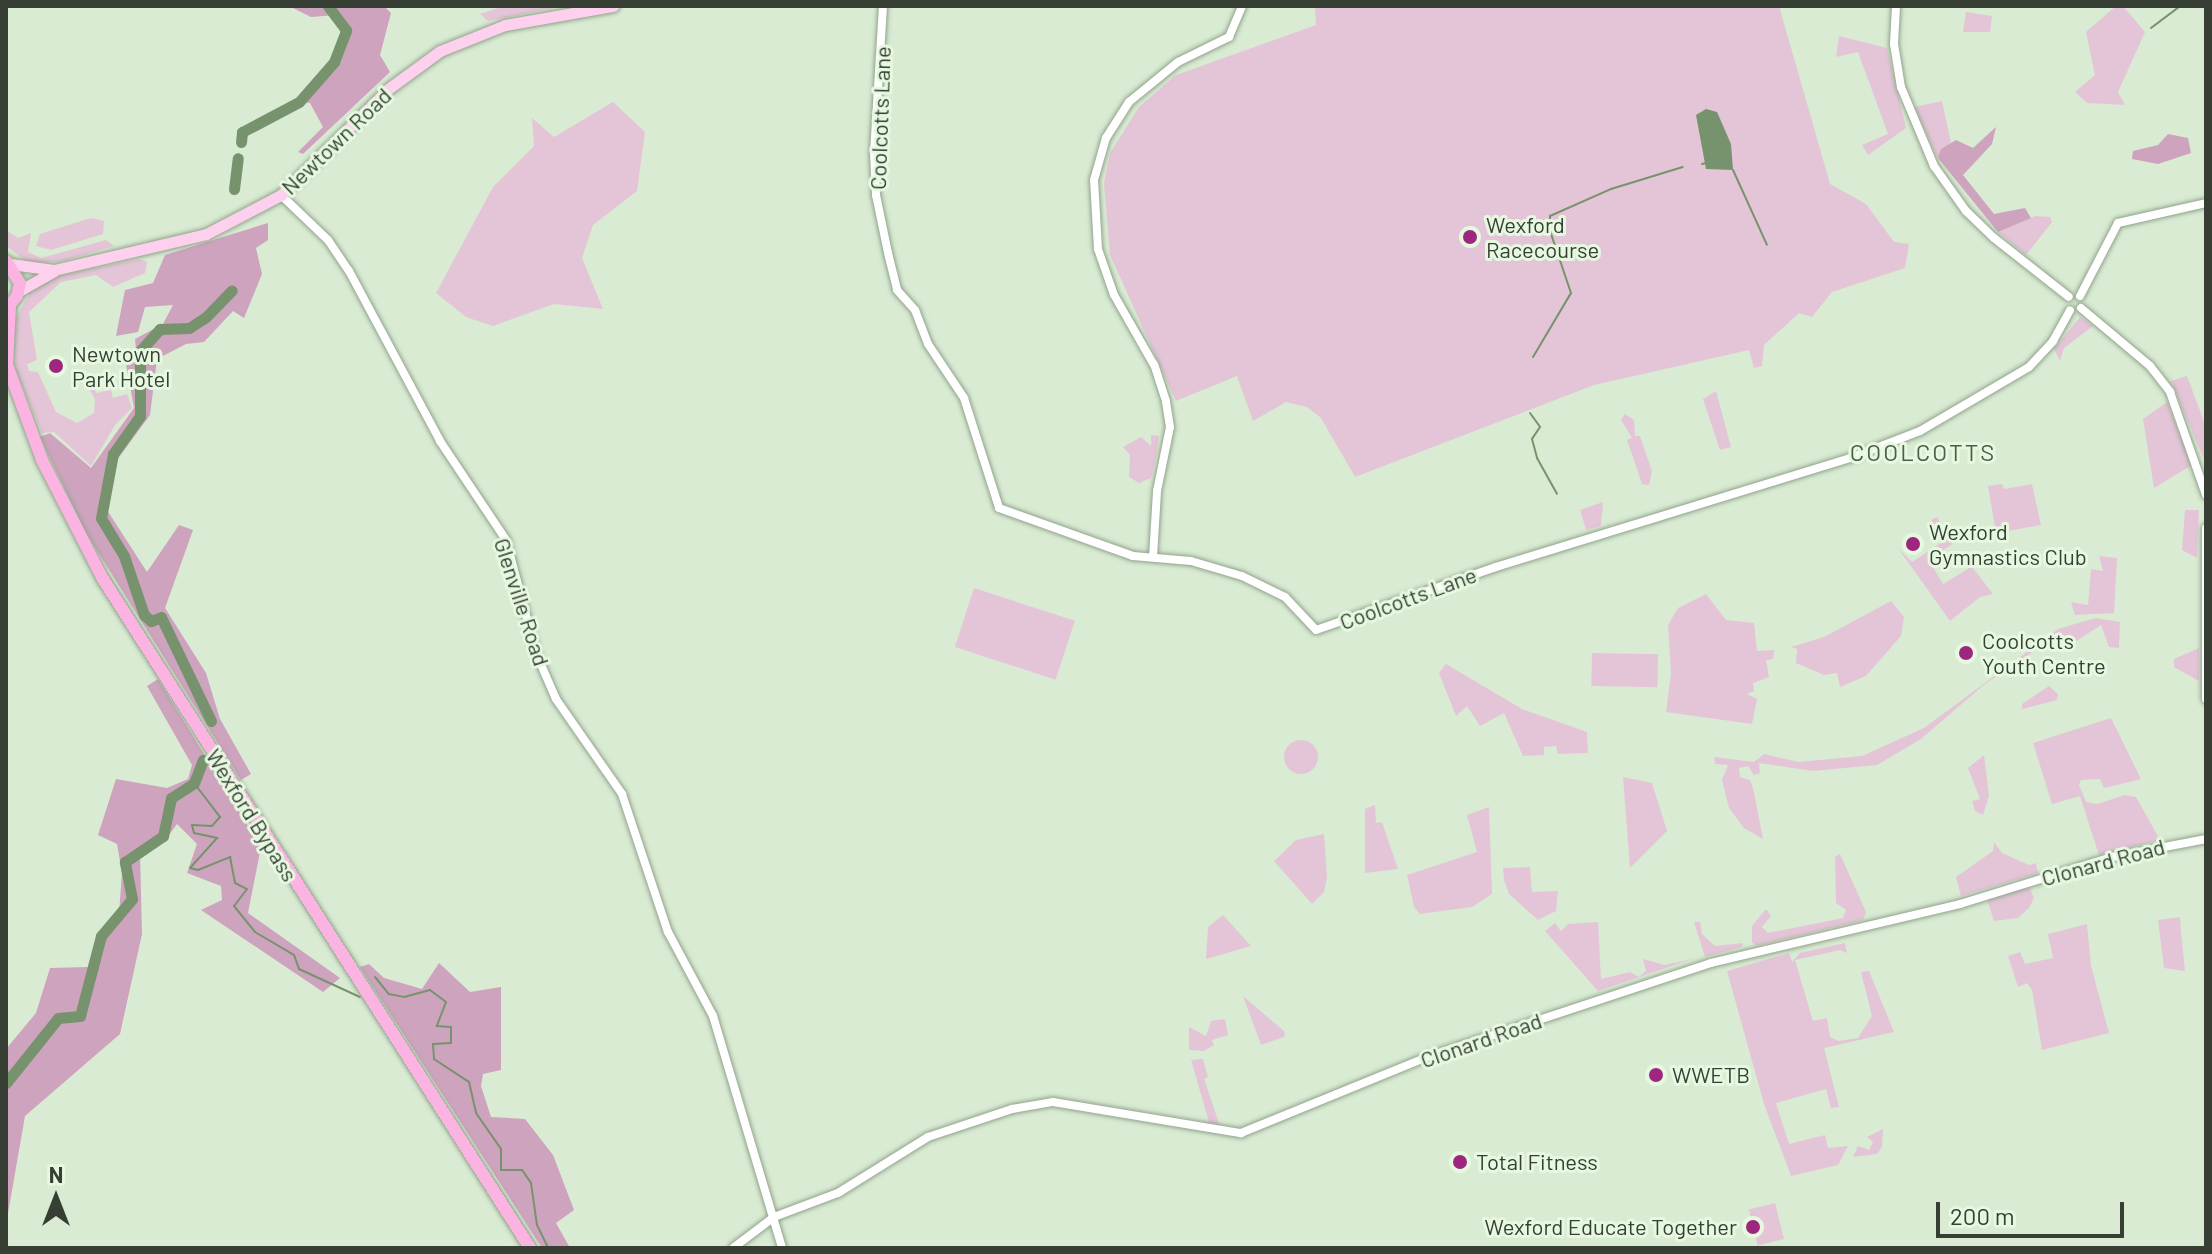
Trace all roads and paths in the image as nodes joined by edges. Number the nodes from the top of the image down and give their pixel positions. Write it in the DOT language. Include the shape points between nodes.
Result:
graph roads {
  1 [pos="613,6"];
  2 [pos="883,6"];
  3 [pos="1242,6"];
  4 [pos="1896,6"];
  5 [pos="281,195"];
  6 [pos="2206,203"];
  7 [pos="8,263"];
  8 [pos="54,270"];
  9 [pos="19,291"];
  10 [pos="2080,296"];
  11 [pos="2069,297"];
  12 [pos="8,307"];
  13 [pos="2081,308"];
  14 [pos="2070,310"];
  15 [pos="6,363"];
  16 [pos="2206,495"];
  17 [pos="2206,528"];
  18 [pos="1153,557"];
  19 [pos="2206,699"];
  20 [pos="2206,839"];
  21 [pos="774,1217"];
  22 [pos="530,1248"];
  23 [pos="733,1248"];
  24 [pos="782,1248"];
  1 -- 5 [label="main road, Newtown Road" via="505,25 440,51 388,89"];
  2 -- 18 [label="street, Coolcotts Lane" via="875,176 894,277 964,398 999,508 1133,556"];
  3 -- 18 [label="street" via="1229,37 1178,62 1129,102 1106,138 1094,180 1098,249 1114,295 1154,365 1166,401 1170,427 1157,491"];
  4 -- 11 [label="street" via="1894,44 1901,87 1934,166 1979,223"];
  5 -- 8 [label="main road, Newtown Road" via="206,234"];
  5 -- 21 [label="street, Glenville Road" via="342,261 440,441 506,540 526,625 555,696 622,794 668,932 703,992"];
  6 -- 10 [label="street" via="2118,223"];
  7 -- 8 [label="main road, Newtown Road"];
  7 -- 9 [label="highway"];
  8 -- 9 [label="main road, Newtown Road"];
  9 -- 12 [label="highway"];
  10 -- 11 [label="street"];
  10 -- 13 [label="street"];
  11 -- 14 [label="street"];
  12 -- 15 [label="highway, Wexford Bypass"];
  13 -- 14 [label="street"];
  13 -- 16 [label="street" via="2150,366 2170,392"];
  14 -- 18 [label="street, Coolcotts Lane" via="2053,341 2029,367 1920,431 1316,630 1285,597 1242,576 1191,561"];
  15 -- 22 [label="highway, Wexford Bypass" via="42,460 103,579"];
  17 -- 19 [label="street"];
  20 -- 21 [label="street, Clonard Road" via="2112,857 1960,904 1711,963 1430,1056 1241,1133 1215,1133 1067,1103 1022,1106 928,1137 838,1193"];
  21 -- 23 [label="street, Clonard Road"];
  21 -- 24 [label="street, Glenville Road"];
}
